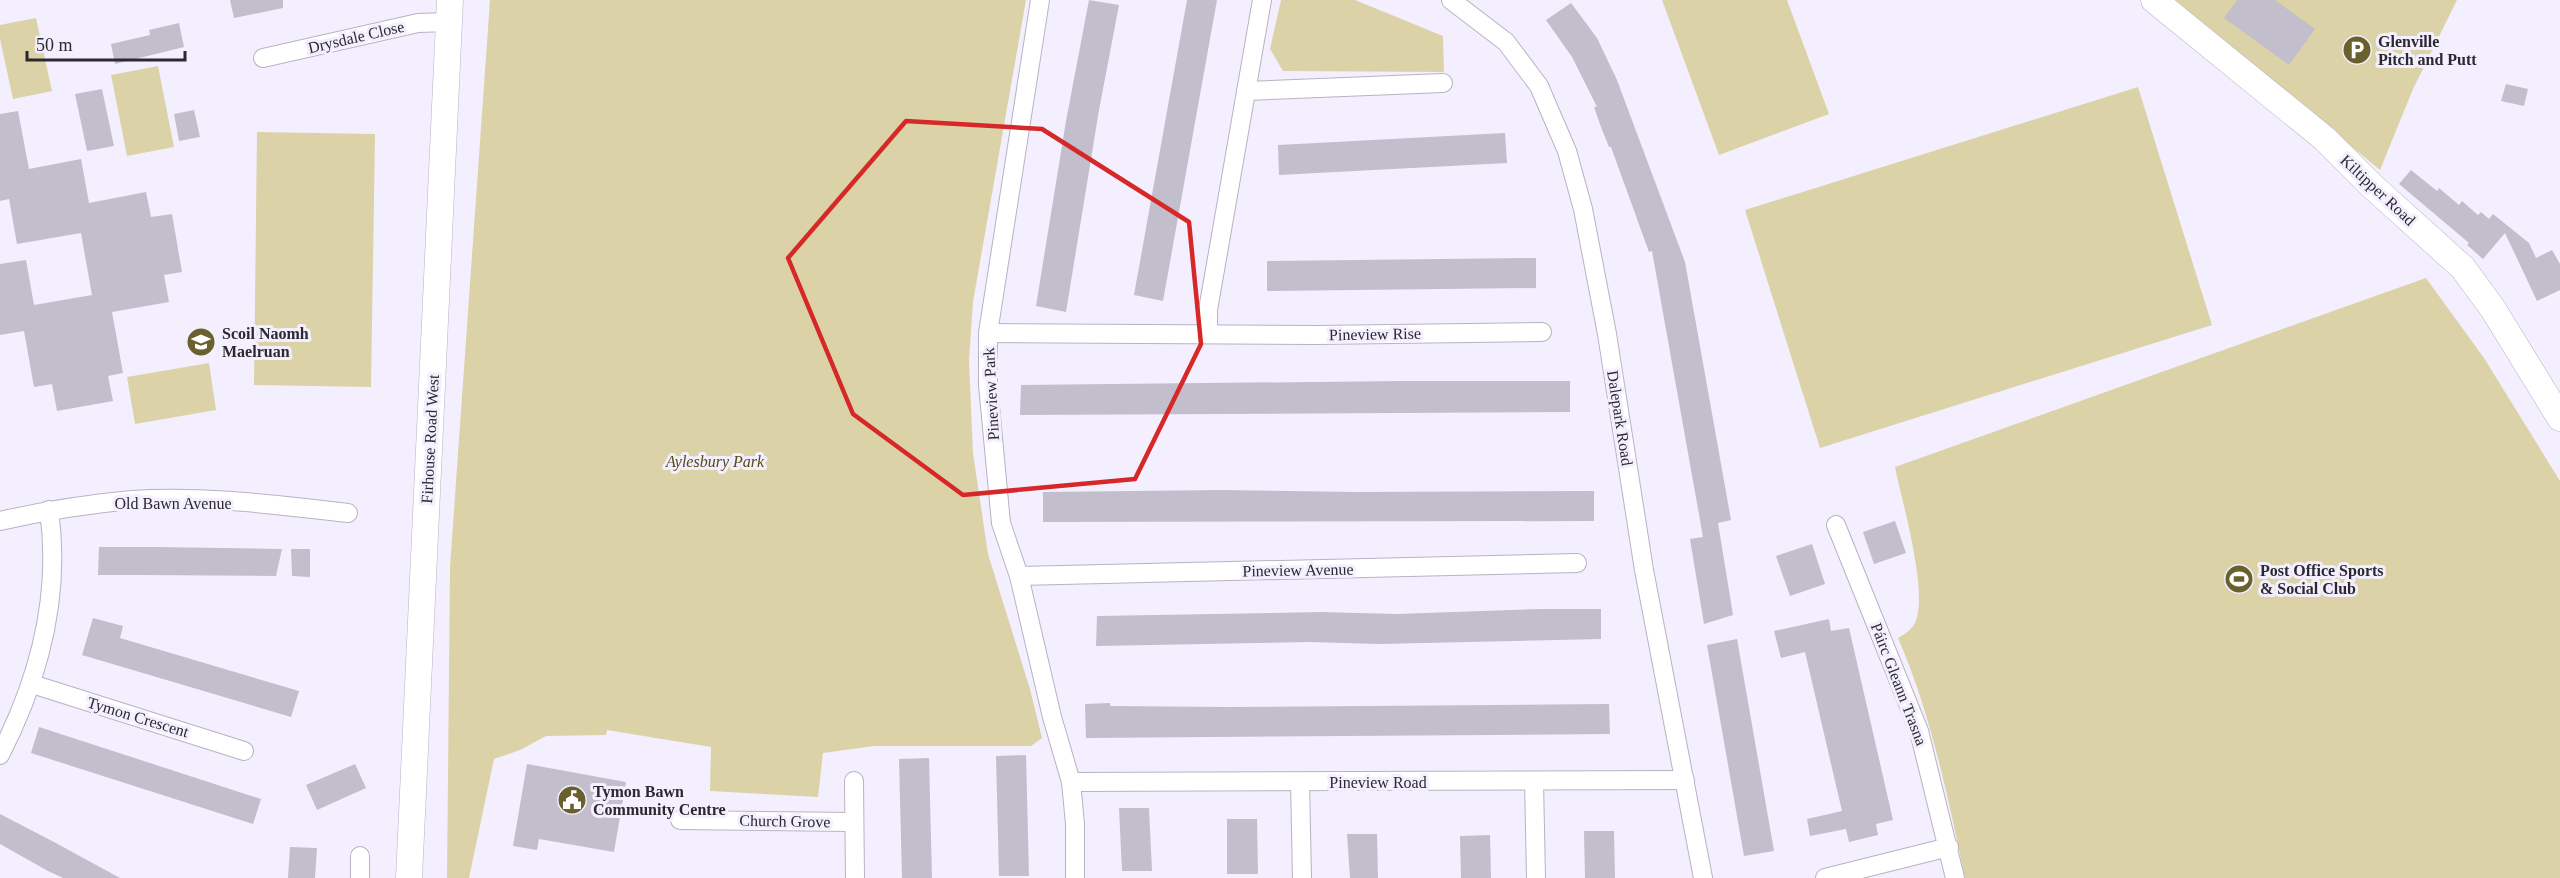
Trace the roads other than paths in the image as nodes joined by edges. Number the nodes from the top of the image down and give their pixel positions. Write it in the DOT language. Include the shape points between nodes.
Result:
graph roads {
  1 [pos="1040,0"];
  2 [pos="1262,0"];
  3 [pos="1451,0"];
  4 [pos="2154,0"];
  5 [pos="449,11"];
  6 [pos="263,58"];
  7 [pos="1443,83"];
  8 [pos="1246,91"];
  9 [pos="1542,332"];
  10 [pos="988,333"];
  11 [pos="1208,334"];
  12 [pos="2560,418"];
  13 [pos="49,510"];
  14 [pos="348,513"];
  15 [pos="0,521"];
  16 [pos="1836,525"];
  17 [pos="1577,563"];
  18 [pos="1019,576"];
  19 [pos="32,684"];
  20 [pos="244,751"];
  21 [pos="0,755"];
  22 [pos="1685,780"];
  23 [pos="854,781"];
  24 [pos="1534,781"];
  25 [pos="1071,782"];
  26 [pos="1300,782"];
  27 [pos="680,820"];
  28 [pos="854,822"];
  29 [pos="1949,848"];
  30 [pos="360,856"];
  31 [pos="360,878"];
  32 [pos="410,878"];
  33 [pos="855,878"];
  34 [pos="1076,878"];
  35 [pos="1302,878"];
  36 [pos="1536,878"];
  37 [pos="1703,878"];
  38 [pos="1825,878"];
  39 [pos="1955,878"];
  1 -- 10 [label="street, Pineview Park"];
  2 -- 8 [label="street"];
  3 -- 22 [label="street, Dalepark Road" via="1506,42 1539,86 1568,151 1607,334 1644,570"];
  4 -- 12 [label="street, Kiltipper Road" via="2325,139 2463,268"];
  5 -- 6 [label="street, Drysdale Close" via="418,23"];
  5 -- 32 [label="street, Firhouse Road West"];
  7 -- 8 [label="street"];
  8 -- 11 [label="street" via="1208,310"];
  9 -- 11 [label="street, Pineview Rise"];
  10 -- 11 [label="street, Pineview Rise"];
  10 -- 18 [label="street, Pineview Park" via="987,385 1001,523"];
  13 -- 14 [label="street, Old Bawn Avenue" via="133,500 182,500"];
  13 -- 15 [label="street, Old Bawn Avenue"];
  13 -- 19 [label="street" via="54,573"];
  16 -- 29 [label="street, Páirc Gleann Trasna" via="1918,731"];
  17 -- 18 [label="street, Pineview Avenue"];
  18 -- 25 [label="street, Pineview Park"];
  19 -- 20 [label="street, Tymon Crescent"];
  19 -- 21 [label="street"];
  22 -- 24 [label="street, Pineview Road"];
  22 -- 37 [label="street, Dalepark Road"];
  23 -- 28 [label="street, Church Grove"];
  24 -- 26 [label="street, Pineview Road"];
  24 -- 36 [label="street"];
  25 -- 26 [label="street, Pineview Road"];
  25 -- 34 [label="street, Pineview Park"];
  26 -- 35 [label="street"];
  27 -- 28 [label="street, Church Grove"];
  28 -- 33 [label="street, Church Grove"];
  29 -- 38 [label="street"];
  29 -- 39 [label="street, Páirc Gleann Trasna"];
  30 -- 31 [label="street"];
}
